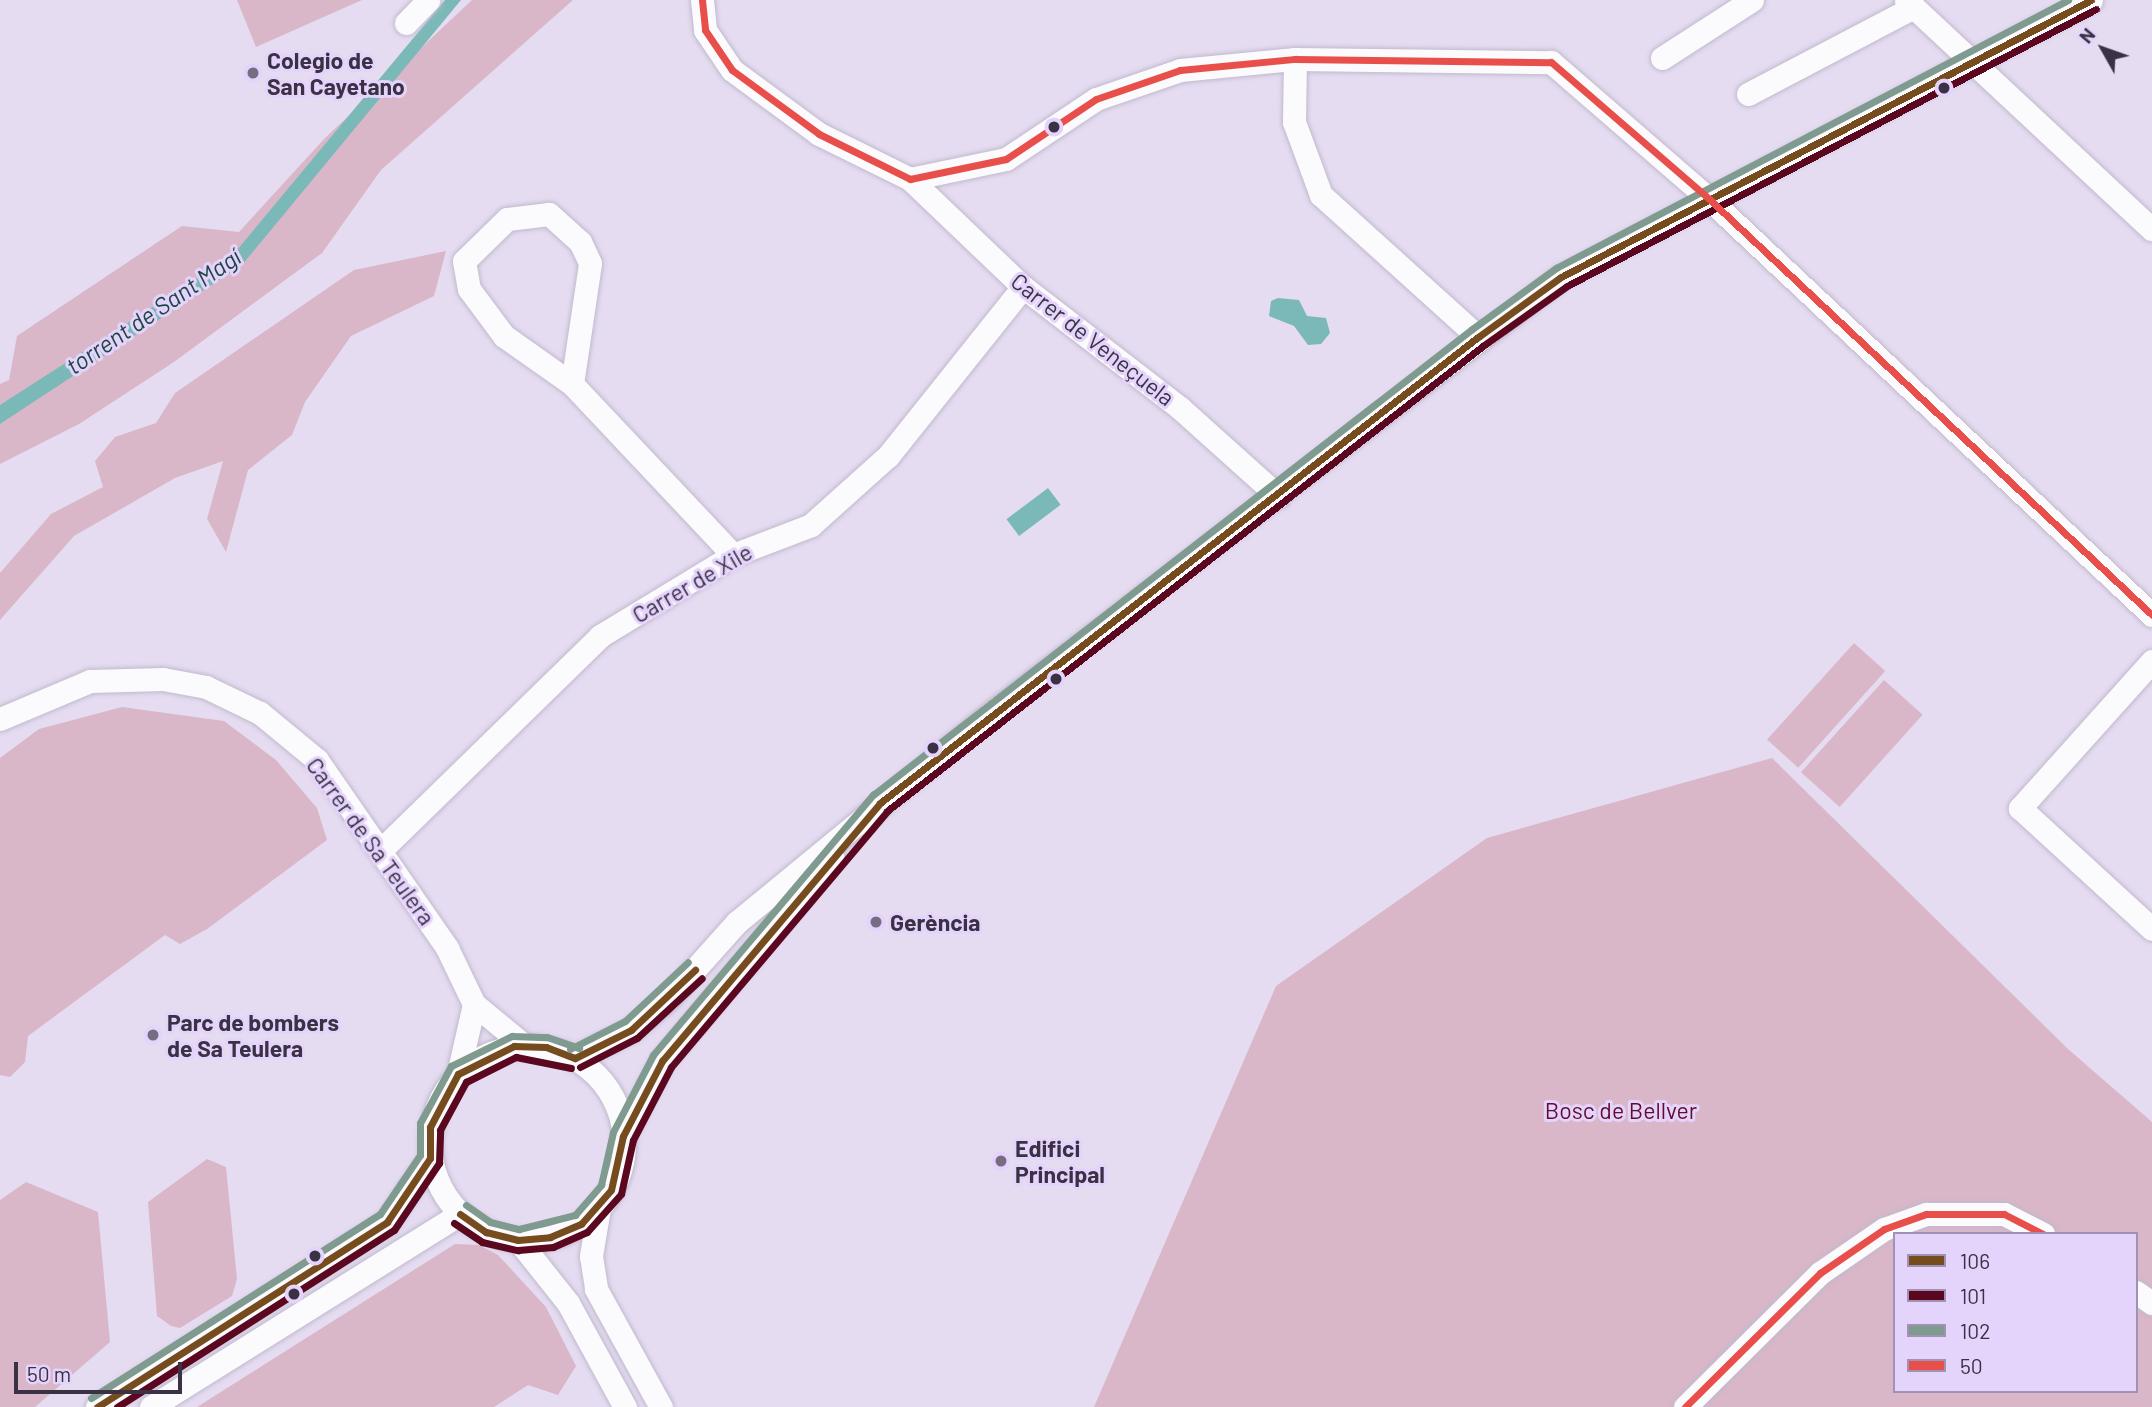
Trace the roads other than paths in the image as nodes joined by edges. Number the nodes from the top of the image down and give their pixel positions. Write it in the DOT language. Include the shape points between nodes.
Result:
graph roads {
  1 [pos="428,0"];
  2 [pos="702,0"];
  3 [pos="1752,0"];
  4 [pos="2091,0"];
  5 [pos="1910,3"];
  6 [pos="406,23"];
  7 [pos="1662,58"];
  8 [pos="1295,59"];
  9 [pos="1974,66"];
  10 [pos="1748,94"];
  11 [pos="910,179"];
  12 [pos="1708,198"];
  13 [pos="2152,229"];
  14 [pos="1023,287"];
  15 [pos="1478,337"];
  16 [pos="572,384"];
  17 [pos="1278,496"];
  18 [pos="733,555"];
  19 [pos="2152,615"];
  20 [pos="2152,661"];
  21 [pos="0,719"];
  22 [pos="880,803"];
  23 [pos="382,849"];
  24 [pos="2152,929"];
  25 [pos="474,1004"];
  26 [pos="526,1047"];
  27 [pos="575,1058"];
  28 [pos="458,1074"];
  29 [pos="623,1136"];
  30 [pos="430,1158"];
  31 [pos="599,1208"];
  32 [pos="460,1214"];
  33 [pos="2039,1232"];
  34 [pos="518,1240"];
  35 [pos="97,1407"];
  36 [pos="151,1407"];
  37 [pos="625,1407"];
  38 [pos="661,1407"];
  39 [pos="1685,1407"];
  1 -- 6 [label="street"];
  2 -- 11 [label="street, Carrer de Veneçuela" via="705,30 732,70 819,134"];
  3 -- 7 [label="street"];
  4 -- 9 [label="street"];
  5 -- 9 [label="street"];
  5 -- 10 [label="street"];
  8 -- 11 [label="street" via="1181,70 1096,99 1006,159"];
  8 -- 12 [label="street" via="1551,62"];
  8 -- 15 [label="street" via="1294,122 1321,195"];
  9 -- 12 [label="street"];
  9 -- 13 [label="street"];
  11 -- 14 [label="street, Carrer de Veneçuela"];
  12 -- 15 [label="street" via="1561,277"];
  12 -- 19 [label="street"];
  14 -- 17 [label="street, Carrer de Veneçuela" via="1180,408"];
  14 -- 18 [label="street, Carrer de Xile" via="888,456 811,525"];
  15 -- 17 [label="street"];
  16 -- 16 [label="street" via="590,263 580,242 549,214 507,219 464,261 468,289 505,336"];
  16 -- 18 [label="street"];
  17 -- 22 [label="street"];
  18 -- 23 [label="street, Carrer de Xile" via="600,636"];
  20 -- 24 [label="street" via="2020,808"];
  21 -- 23 [label="street, Carrer de Sa Teulera" via="90,681 163,679 206,687 260,713 317,760"];
  22 -- 27 [label="street" via="737,922 669,998 631,1030"];
  22 -- 29 [label="street" via="662,1061"];
  23 -- 25 [label="street, Carrer de Sa Teulera" via="447,948"];
  25 -- 26 [label="street, Carrer de Sa Teulera"];
  25 -- 28 [label="street"];
  26 -- 27 [label="street"];
  26 -- 28 [label="street" via="483,1056"];
  27 -- 29 [label="street" via="600,1079 617,1107"];
  28 -- 30 [label="street" via="434,1118"];
  29 -- 31 [label="street" via="620,1172"];
  30 -- 32 [label="street" via="440,1188"];
  30 -- 35 [label="street" via="387,1222"];
  31 -- 34 [label="street" via="550,1237"];
  31 -- 38 [label="street" via="591,1256 596,1289"];
  32 -- 34 [label="street" via="486,1232"];
  32 -- 36 [label="street"];
  33 -- 39 [label="street" via="2004,1214 1926,1214 1884,1229 1820,1273"];
  34 -- 37 [label="street" via="568,1303"];
}
